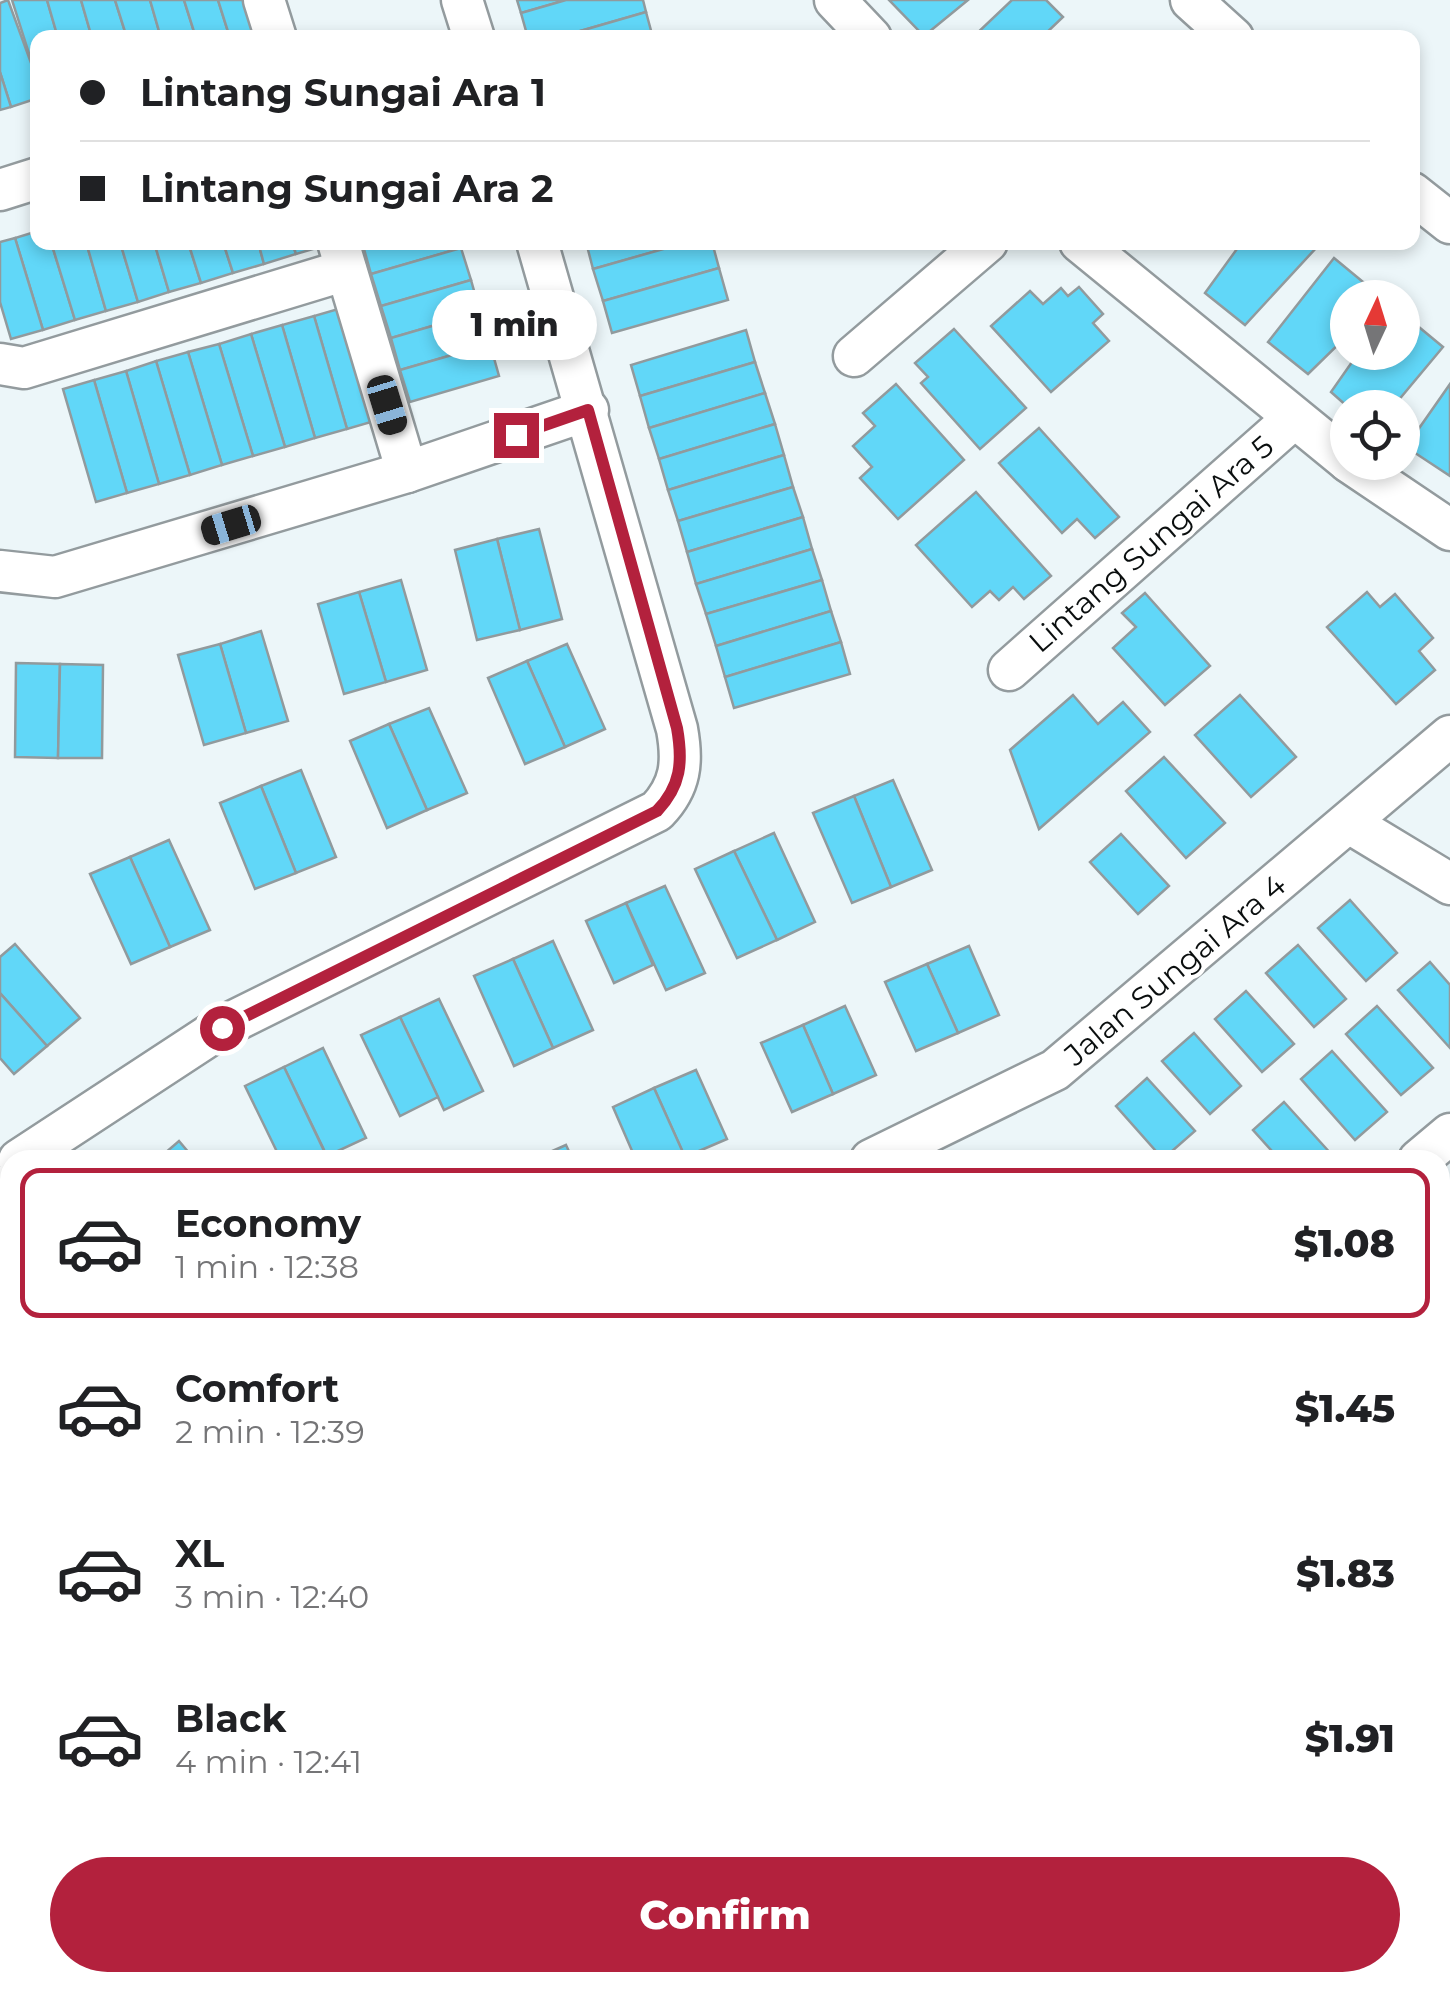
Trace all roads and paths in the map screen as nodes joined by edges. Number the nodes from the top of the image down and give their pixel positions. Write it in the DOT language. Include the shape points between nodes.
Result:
graph roads {
  1 [pos="264,0"];
  2 [pos="834,0"];
  3 [pos="1191,0"];
  4 [pos="273,30"];
  5 [pos="863,30"];
  6 [pos="1224,30"];
  7 [pos="30,181"];
  8 [pos="0,190"];
  9 [pos="1420,200"];
  10 [pos="1450,224"];
  11 [pos="539,250"];
  12 [pos="978,250"];
  13 [pos="1090,250"];
  14 [pos="342,256"];
  15 [pos="854,356"];
  16 [pos="0,364"];
  17 [pos="588,410"];
  18 [pos="1294,418"];
  19 [pos="1330,447"];
  20 [pos="407,472"];
  21 [pos="1375,480"];
  22 [pos="1450,530"];
  23 [pos="0,572"];
  24 [pos="1008,670"];
  25 [pos="1450,736"];
  26 [pos="1351,824"];
  27 [pos="1450,884"];
  28 [pos="1450,1134"];
  29 [pos="34,1150"];
  30 [pos="891,1150"];
  31 [pos="1430,1150"];
  1 -- 4 [label="street"];
  2 -- 5 [label="street"];
  3 -- 6 [label="street"];
  7 -- 8 [label="street"];
  9 -- 10 [label="street"];
  11 -- 17 [label="street"];
  12 -- 15 [label="street"];
  13 -- 18 [label="street, Lintang Sungai Ara 5"];
  14 -- 16 [label="street" via="24,368"];
  14 -- 20 [label="street"];
  17 -- 20 [label="street"];
  17 -- 29 [label="street" via="677,728 682,752 672,796 657,811 222,1028"];
  18 -- 19 [label="street, Lintang Sungai Ara 5"];
  18 -- 24 [label="street, Lintang Sungai Ara 5"];
  20 -- 23 [label="street" via="55,577"];
  21 -- 22 [label="street, Lintang Sungai Ara 5"];
  25 -- 26 [label="street, Jalan Sungai Ara 4"];
  26 -- 27 [label="street"];
  26 -- 30 [label="street, Jalan Sungai Ara 4" via="1055,1070"];
  28 -- 31 [label="street"];
}
